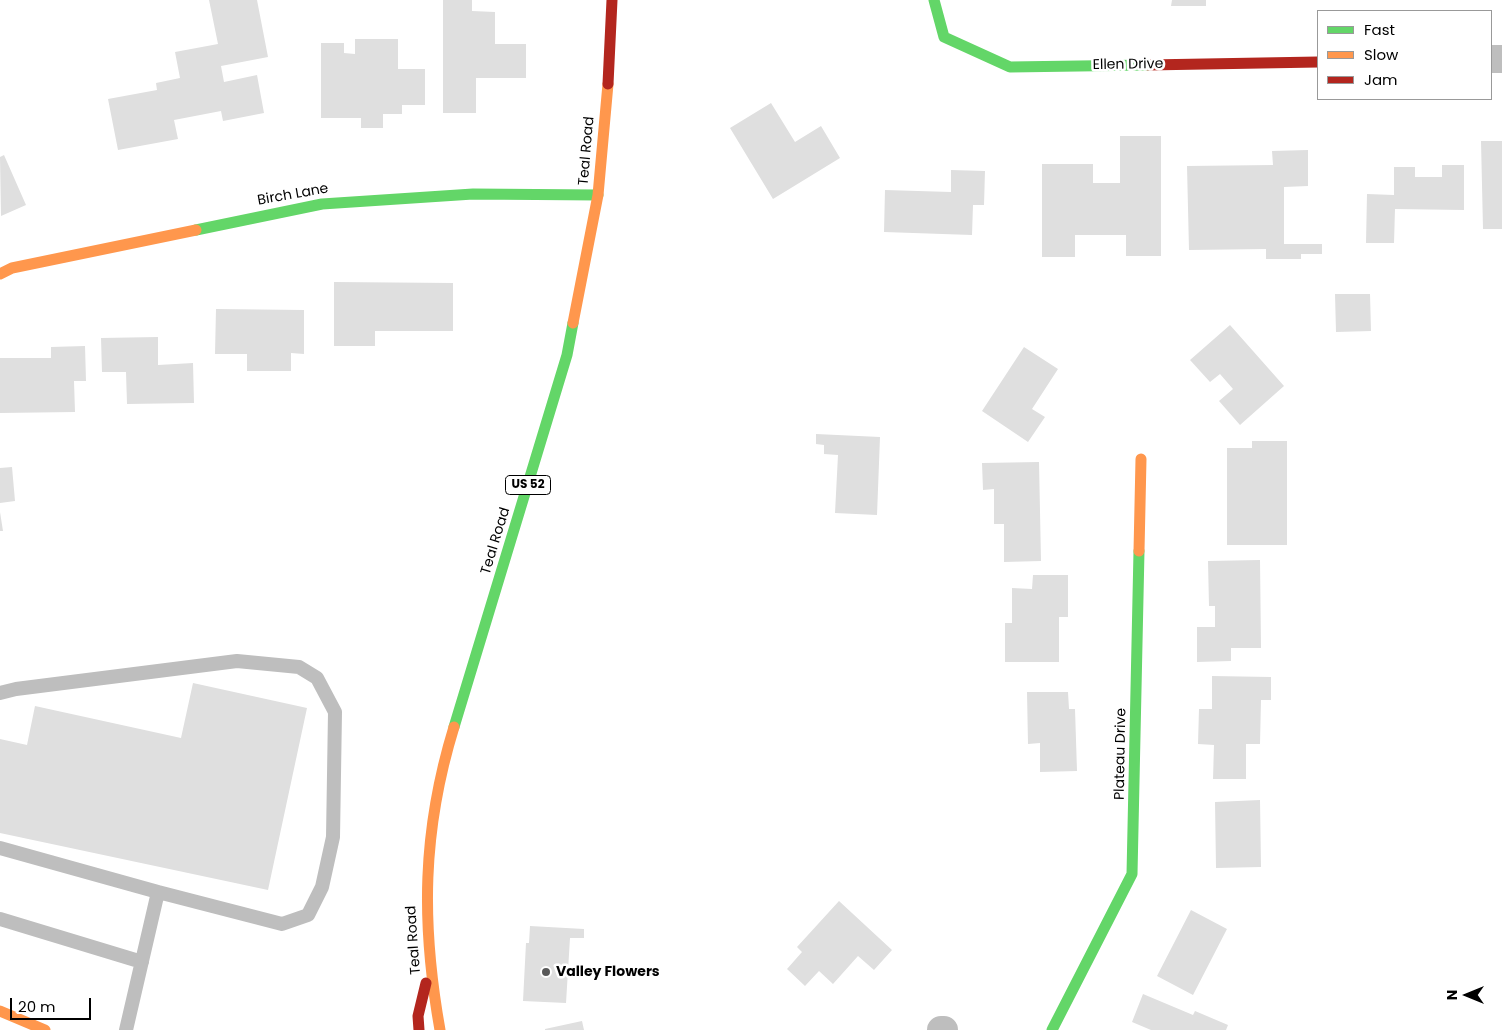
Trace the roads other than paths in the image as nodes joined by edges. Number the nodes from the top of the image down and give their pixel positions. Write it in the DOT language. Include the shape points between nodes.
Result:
graph roads {
  1 [pos="612,0"];
  2 [pos="934,0"];
  3 [pos="1317,62"];
  4 [pos="598,195"];
  5 [pos="0,274"];
  6 [pos="1141,459"];
  7 [pos="0,693"];
  8 [pos="0,848"];
  9 [pos="158,892"];
  10 [pos="0,919"];
  11 [pos="142,962"];
  12 [pos="430,965"];
  13 [pos="0,1011"];
  14 [pos="45,1030"];
  15 [pos="126,1030"];
  16 [pos="419,1030"];
  17 [pos="440,1030"];
  18 [pos="1052,1030"];
  1 -- 4 [label="street, Teal Road / US 52"];
  2 -- 3 [label="street, Ellen Drive" via="944,37 1010,67"];
  4 -- 5 [label="street, Birch Lane" via="473,194 322,204 12,268"];
  4 -- 12 [label="street, Teal Road / US 52" via="567,355 440,772 426,854 425,925"];
  6 -- 18 [label="street, Plateau Drive" via="1132,874"];
  7 -- 9 [label="lane" via="237,661 299,667 318,678 335,712 333,838 322,887 308,914 282,924"];
  8 -- 9 [label="lane"];
  9 -- 11 [label="lane"];
  10 -- 11 [label="lane"];
  11 -- 15 [label="lane"];
  12 -- 16 [label="street" via="418,1016"];
  12 -- 17 [label="street, Teal Road / US 52"];
  13 -- 14 [label="street"];
}
